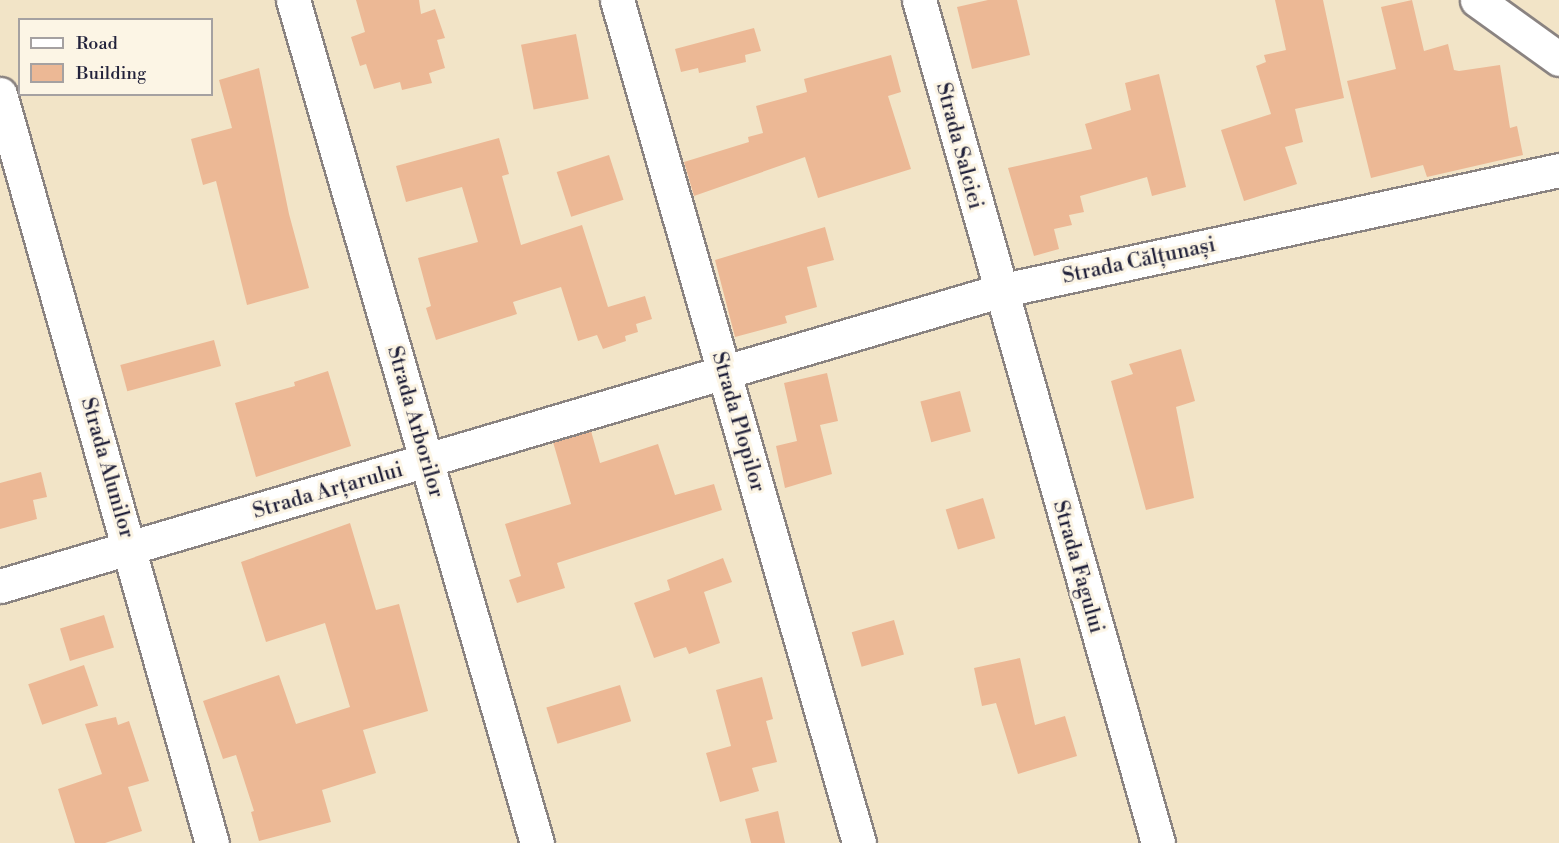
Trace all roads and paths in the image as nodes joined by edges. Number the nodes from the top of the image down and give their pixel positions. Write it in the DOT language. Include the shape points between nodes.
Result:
graph roads {
  1 [pos="293,0"];
  2 [pos="617,0"];
  3 [pos="919,0"];
  4 [pos="1476,0"];
  5 [pos="1559,58"];
  6 [pos="0,94"];
  7 [pos="1559,170"];
  8 [pos="999,291"];
  9 [pos="724,374"];
  10 [pos="426,462"];
  11 [pos="130,549"];
  12 [pos="0,586"];
  13 [pos="212,843"];
  14 [pos="537,843"];
  15 [pos="859,843"];
  16 [pos="1158,843"];
  1 -- 10 [label="street, Strada Arborilor"];
  2 -- 9 [label="street, Strada Plopilor"];
  3 -- 8 [label="street, Strada Salciei"];
  4 -- 5 [label="street"];
  6 -- 11 [label="street, Strada Alunilor"];
  7 -- 8 [label="street, Strada Călțunași"];
  8 -- 9 [label="street, Strada Călțunași"];
  8 -- 16 [label="street, Strada Fagului"];
  9 -- 10 [label="street, Strada Arțarului"];
  9 -- 15 [label="street, Strada Plopilor"];
  10 -- 11 [label="street, Strada Arțarului"];
  10 -- 14 [label="street, Strada Arborilor"];
  11 -- 12 [label="street, Strada Arțarului"];
  11 -- 13 [label="street, Strada Alunilor"];
}
